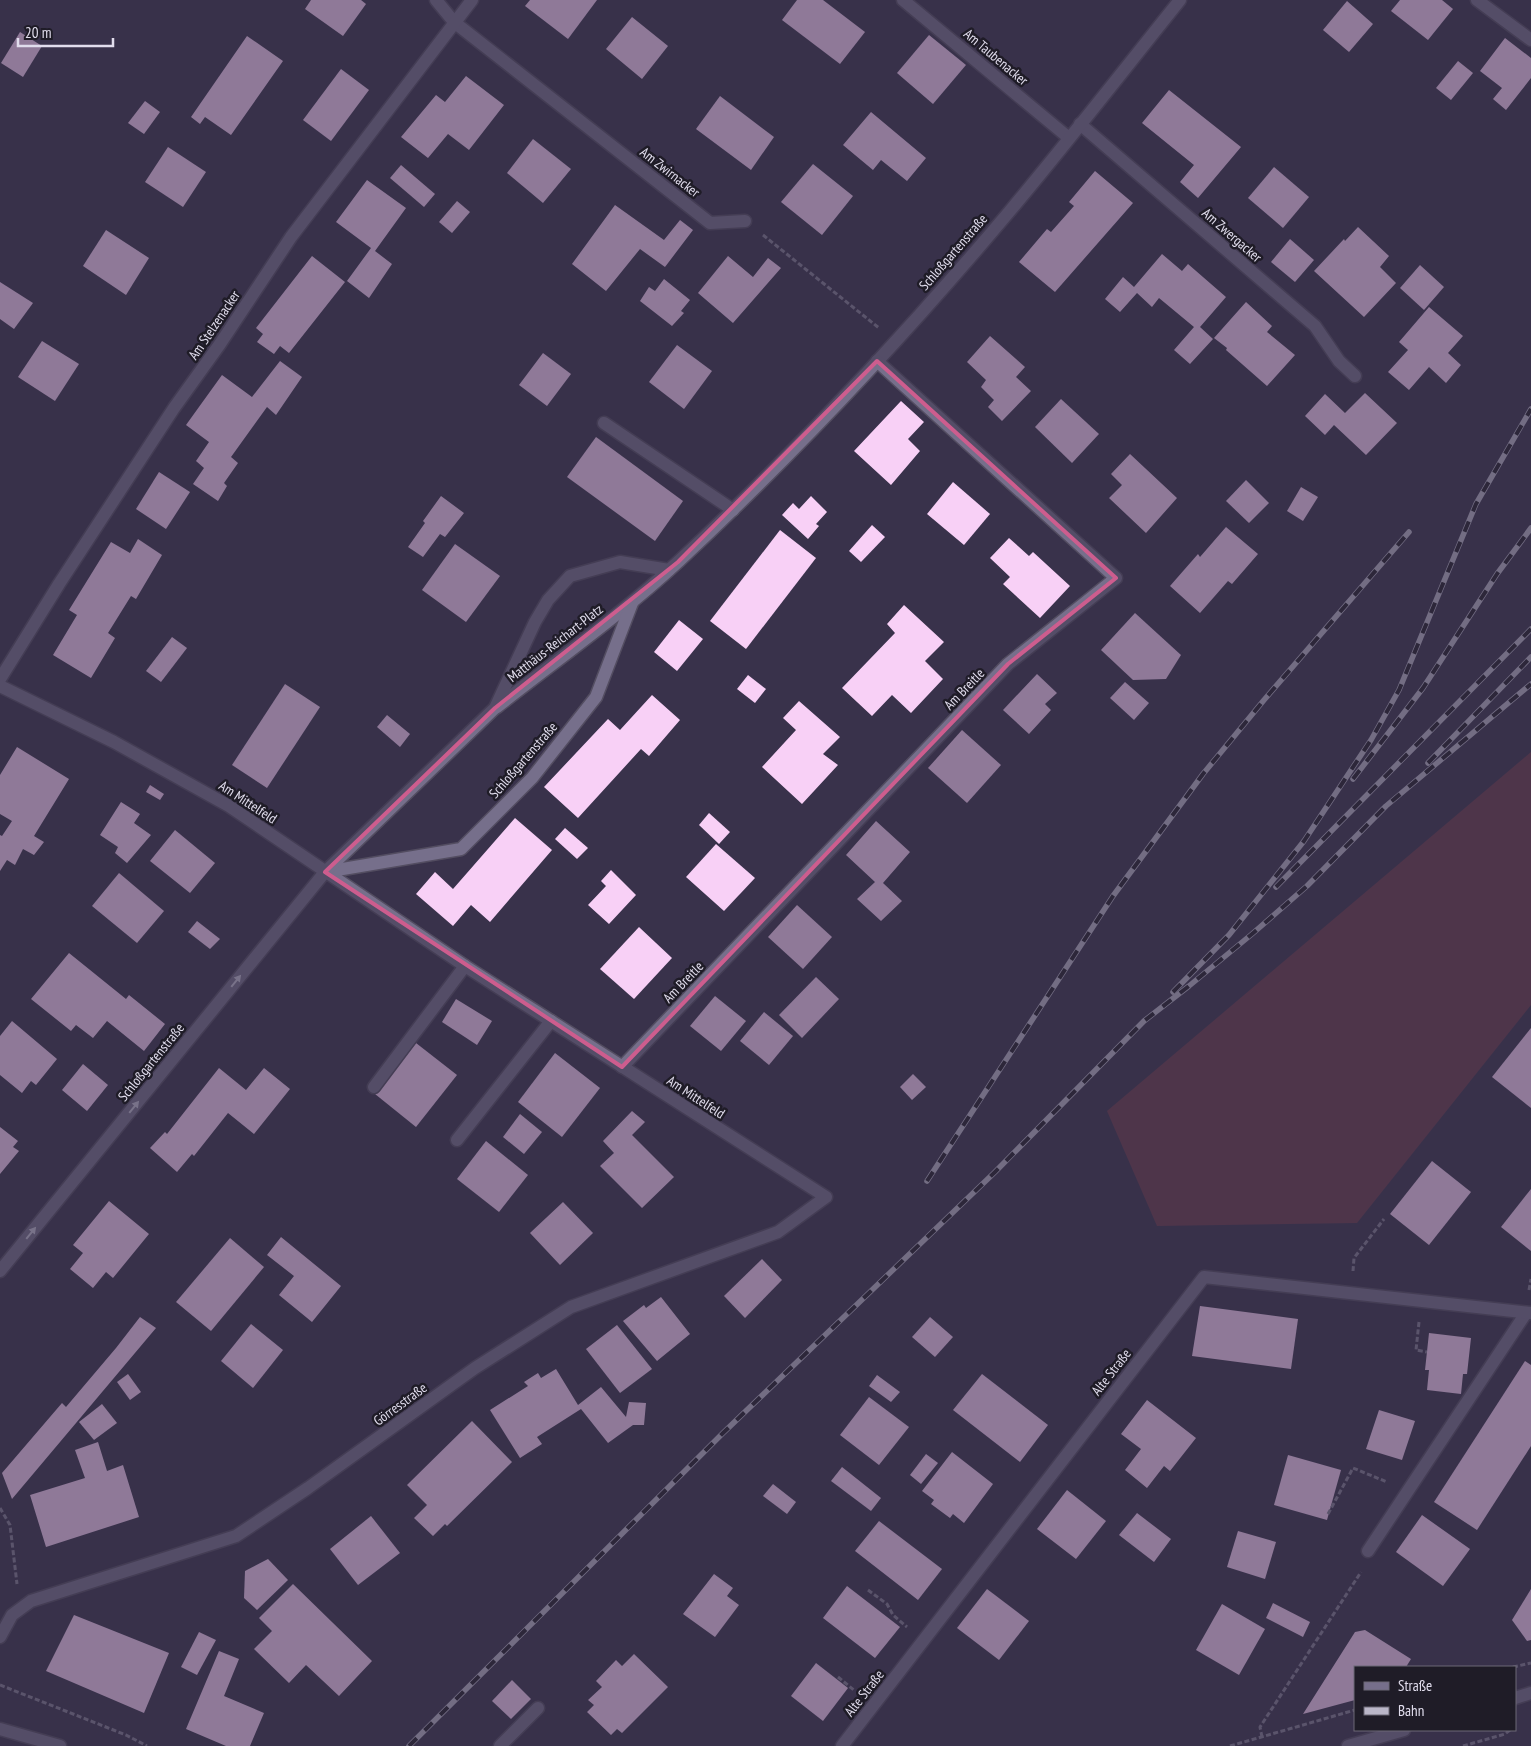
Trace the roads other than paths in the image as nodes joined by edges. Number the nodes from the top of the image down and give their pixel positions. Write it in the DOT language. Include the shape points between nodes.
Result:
graph roads {
  1 [pos="436,0"];
  2 [pos="472,0"];
  3 [pos="903,0"];
  4 [pos="1180,0"];
  5 [pos="1477,0"];
  6 [pos="454,22"];
  7 [pos="1531,40"];
  8 [pos="1080,124"];
  9 [pos="1069,138"];
  10 [pos="745,221"];
  11 [pos="877,362"];
  12 [pos="1355,376"];
  13 [pos="604,423"];
  14 [pos="733,510"];
  15 [pos="669,570"];
  16 [pos="632,602"];
  17 [pos="0,679"];
  18 [pos="0,686"];
  19 [pos="495,708"];
  20 [pos="325,872"];
  21 [pos="466,966"];
  22 [pos="551,1021"];
  23 [pos="622,1067"];
  24 [pos="374,1087"];
  25 [pos="457,1140"];
  26 [pos="826,1197"];
  27 [pos="0,1271"];
  28 [pos="1528,1313"];
  29 [pos="1368,1551"];
  30 [pos="0,1638"];
  31 [pos="1531,1693"];
  32 [pos="1516,1698"];
  33 [pos="538,1708"];
  34 [pos="0,1729"];
  35 [pos="1400,1731"];
  36 [pos="60,1746"];
  37 [pos="500,1746"];
  38 [pos="842,1746"];
  39 [pos="1348,1746"];
  1 -- 6 [label="street, Am Zwirnacker"];
  2 -- 6 [label="street, Am Stelzenacker"];
  3 -- 9 [label="street, Am Taubenacker"];
  4 -- 8 [label="street, Schloßgartenstraße"];
  5 -- 7 [label="street"];
  6 -- 10 [label="street, Am Zwirnacker" via="710,223"];
  6 -- 17 [label="street, Am Stelzenacker" via="291,237 174,408"];
  8 -- 9 [label="street, Schloßgartenstraße"];
  8 -- 12 [label="street, Am Zwergacker" via="1315,326"];
  9 -- 11 [label="street, Schloßgartenstraße"];
  11 -- 14 [label="street, Schloßgartenstraße"];
  11 -- 23 [label="street, Am Breitle" via="1116,578 1008,664"];
  13 -- 14 [label="street"];
  14 -- 15 [label="street, Schloßgartenstraße"];
  15 -- 16 [label="street, Schloßgartenstraße"];
  15 -- 19 [label="street, Schloßgartenstraße" via="620,562 570,576 548,600 535,622"];
  16 -- 19 [label="street, Matthäus-Reichart-Platz"];
  16 -- 20 [label="street, Schloßgartenstraße" via="596,697 532,778 461,849"];
  18 -- 20 [label="street, Am Mittelfeld" via="114,742 229,806"];
  19 -- 20 [label="street, Schloßgartenstraße"];
  20 -- 21 [label="street, Am Mittelfeld"];
  27 -- 20 [label="street, Schloßgartenstraße, one-way"];
  21 -- 22 [label="street, Am Mittelfeld"];
  21 -- 24 [label="street"];
  22 -- 23 [label="street, Am Mittelfeld"];
  22 -- 25 [label="street"];
  23 -- 26 [label="street, Am Mittelfeld"];
  26 -- 30 [label="street, Görresstraße" via="778,1232 571,1307 475,1368 236,1536 31,1601 12,1615"];
  28 -- 29 [label="street"];
  28 -- 38 [label="street, Alte Straße" via="1204,1276"];
  31 -- 32 [label="street"];
  33 -- 37 [label="street"];
  34 -- 36 [label="street"];
  35 -- 39 [label="street"];
}
